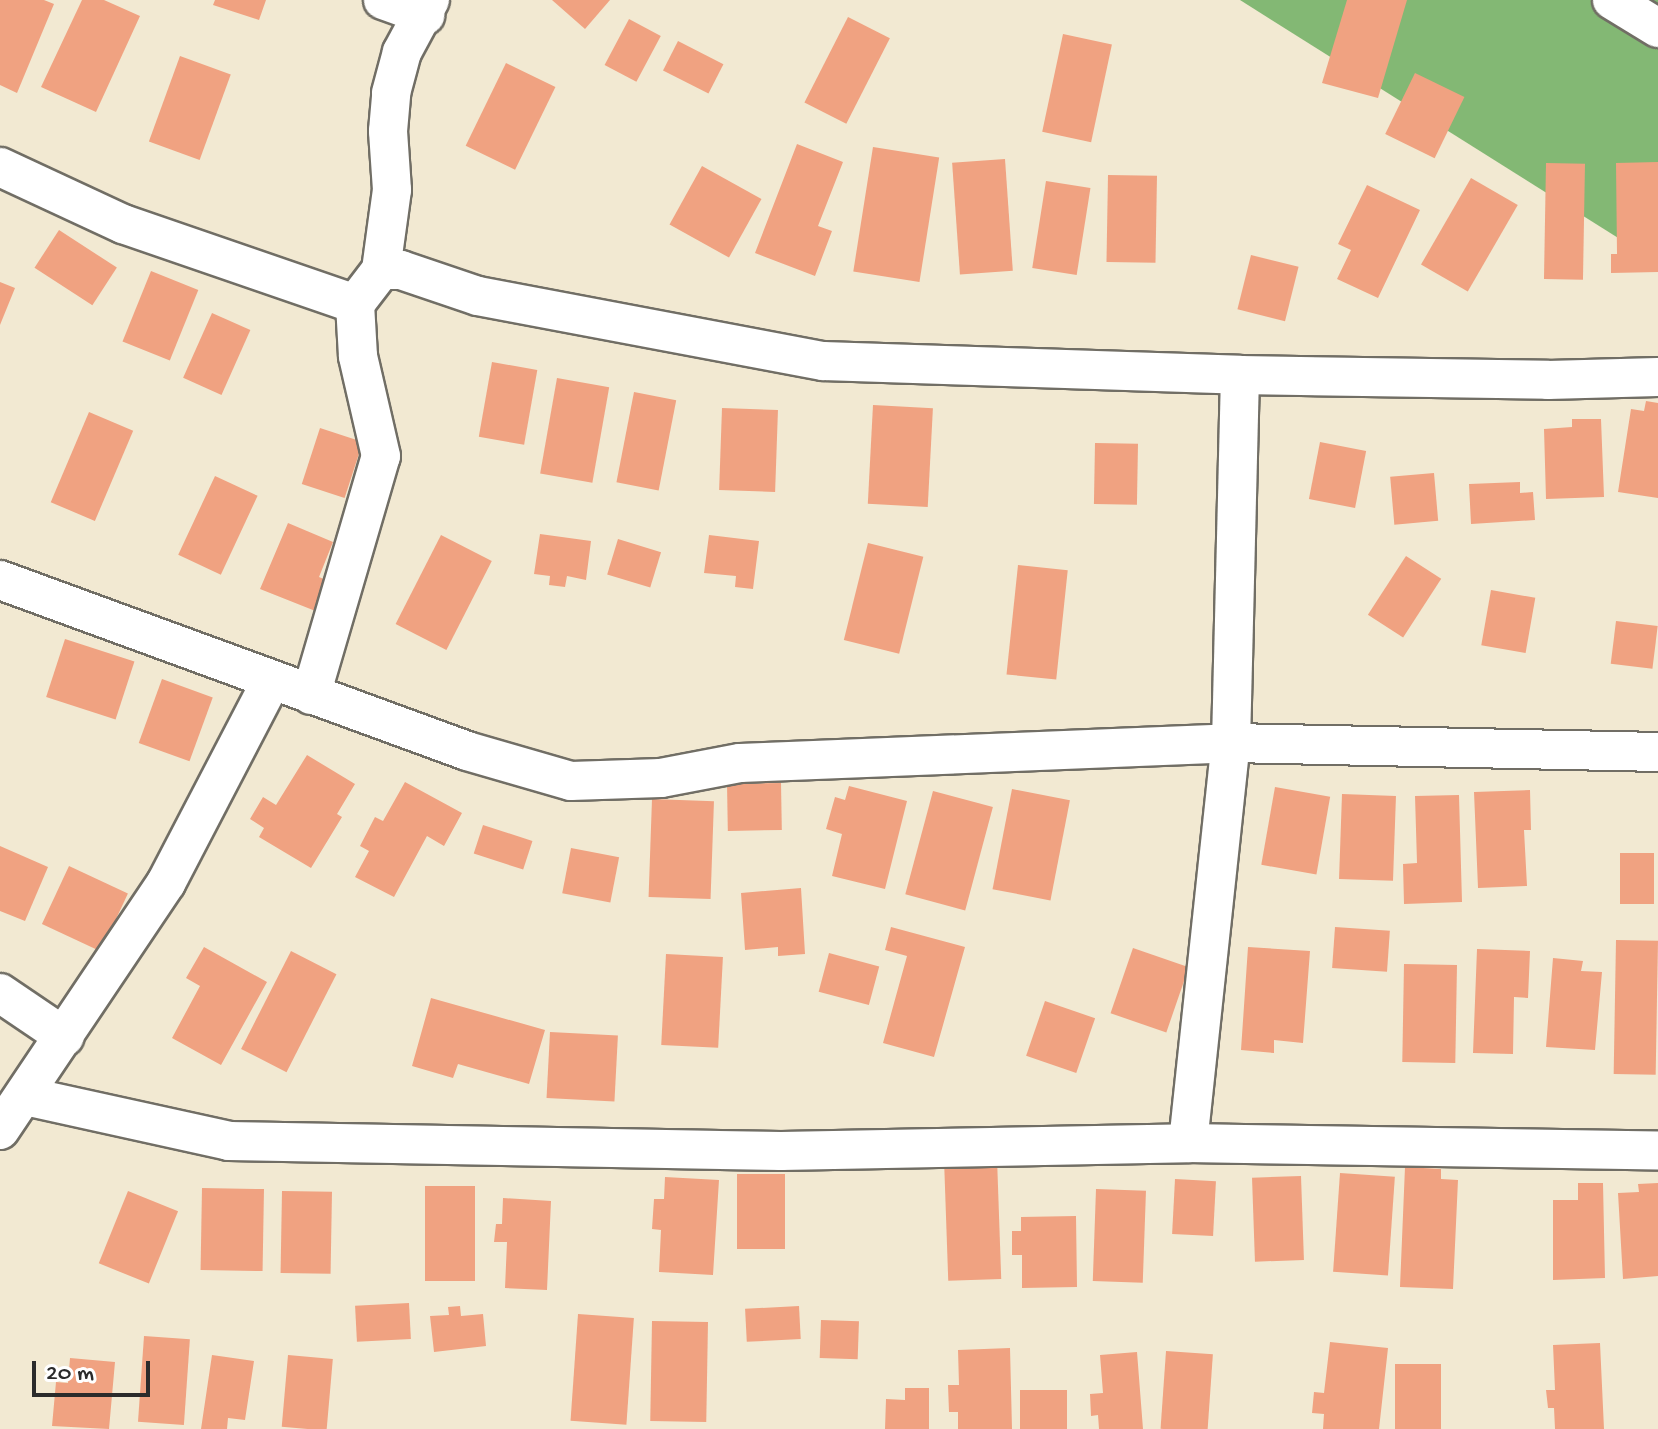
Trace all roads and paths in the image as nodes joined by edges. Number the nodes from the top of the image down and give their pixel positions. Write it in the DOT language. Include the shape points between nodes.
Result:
graph roads {
  1 [pos="383,0"];
  2 [pos="1612,0"];
  3 [pos="427,8"];
  4 [pos="1658,28"];
  5 [pos="0,167"];
  6 [pos="381,270"];
  7 [pos="355,304"];
  8 [pos="1240,375"];
  9 [pos="1658,377"];
  10 [pos="0,580"];
  11 [pos="271,681"];
  12 [pos="311,695"];
  13 [pos="1231,743"];
  14 [pos="1658,752"];
  15 [pos="0,993"];
  16 [pos="65,1037"];
  17 [pos="25,1096"];
  18 [pos="0,1130"];
  19 [pos="1188,1143"];
  20 [pos="1658,1150"];
  1 -- 3 [label="street"];
  2 -- 4 [label="street"];
  3 -- 6 [label="street" via="402,52 391,93 392,190"];
  5 -- 7 [label="street" via="123,224"];
  6 -- 7 [label="street"];
  6 -- 8 [label="street" via="401,270 478,296 823,361"];
  7 -- 12 [label="street" via="358,356 381,456"];
  8 -- 9 [label="street"];
  8 -- 13 [label="street"];
  10 -- 11 [label="street"];
  11 -- 12 [label="street"];
  11 -- 16 [label="street" via="166,883"];
  12 -- 13 [label="street" via="467,751 571,781 661,778 740,763"];
  13 -- 14 [label="street"];
  13 -- 19 [label="street"];
  15 -- 16 [label="street"];
  16 -- 17 [label="street"];
  17 -- 18 [label="street"];
  17 -- 19 [label="street" via="229,1141 781,1151"];
  19 -- 20 [label="street"];
}
